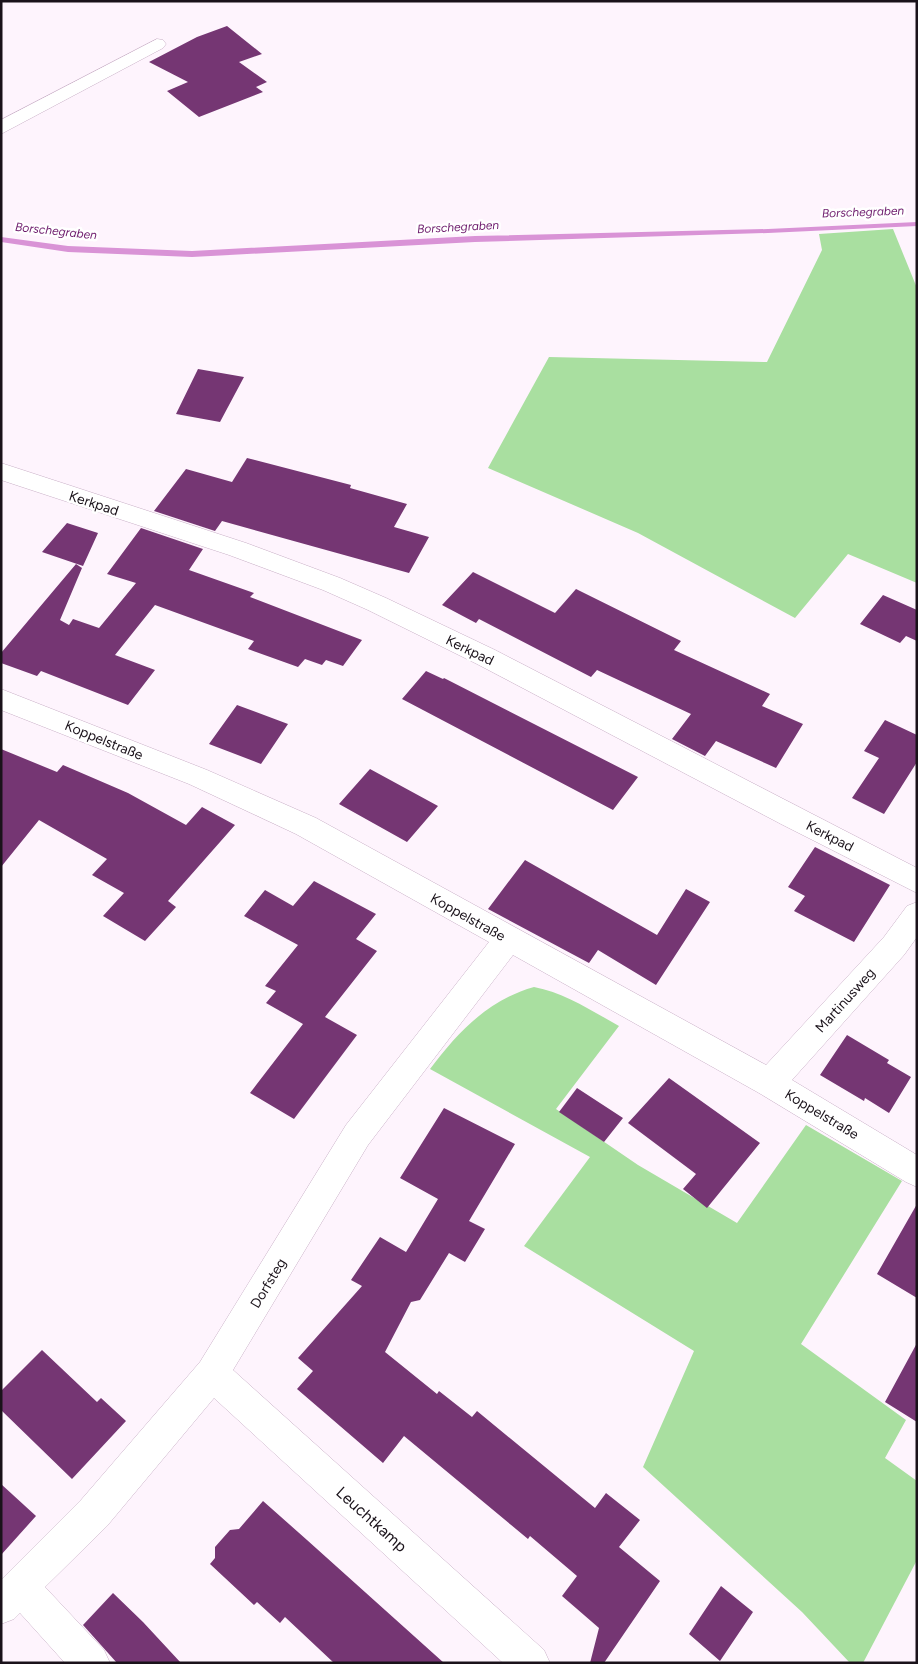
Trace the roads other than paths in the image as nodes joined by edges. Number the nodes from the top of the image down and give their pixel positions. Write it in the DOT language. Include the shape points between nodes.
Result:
graph roads {
  1 [pos="157,44"];
  2 [pos="1,128"];
  3 [pos="1,471"];
  4 [pos="1,699"];
  5 [pos="917,881"];
  6 [pos="917,914"];
  7 [pos="508,940"];
  8 [pos="770,1083"];
  9 [pos="917,1172"];
  10 [pos="212,1374"];
  11 [pos="11,1597"];
  12 [pos="91,1663"];
  13 [pos="531,1663"];
  1 -- 2 [label="street"];
  3 -- 5 [label="street, Kerkpad" via="81,500 251,553 376,603"];
  4 -- 7 [label="street, Koppelstraße" via="198,777 306,826"];
  6 -- 8 [label="street, Martinusweg" via="894,946"];
  7 -- 8 [label="street, Koppelstraße"];
  7 -- 10 [label="street, Dorfsteg" via="357,1135"];
  8 -- 9 [label="street, Koppelstraße"];
  10 -- 11 [label="street, Dorfsteg" via="94,1513"];
  10 -- 13 [label="street, Leuchtkamp"];
  11 -- 12 [label="street"];
}
